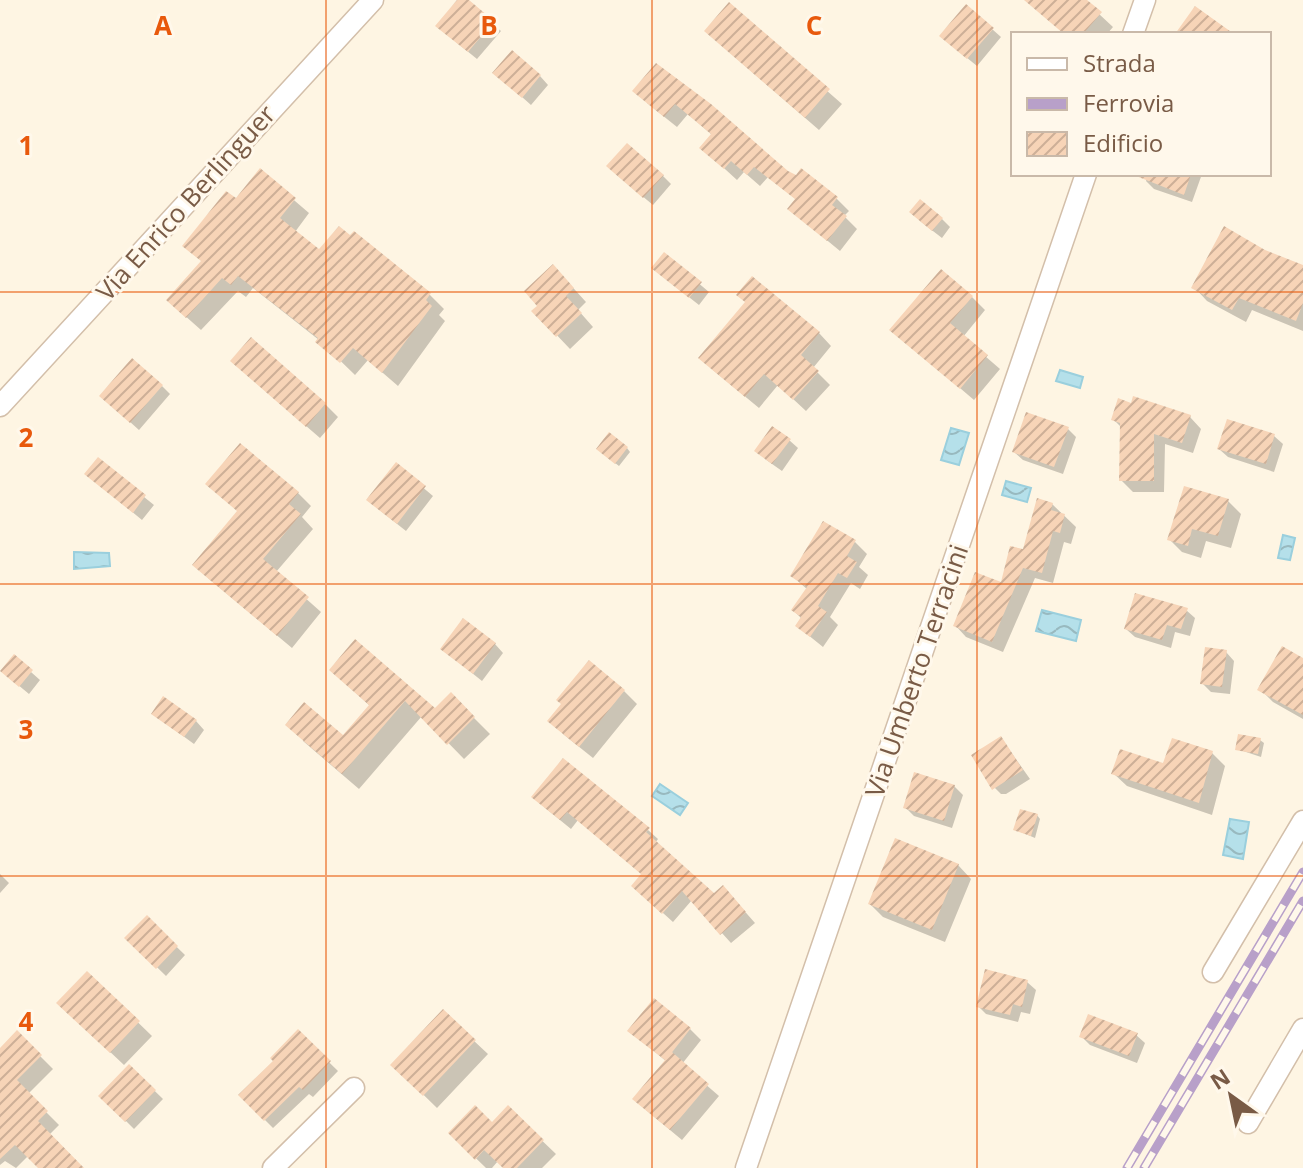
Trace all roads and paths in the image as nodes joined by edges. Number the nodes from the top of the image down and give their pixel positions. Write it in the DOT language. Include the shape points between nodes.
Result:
graph roads {
  1 [pos="373,0"];
  2 [pos="1145,0"];
  3 [pos="1134,32"];
  4 [pos="1085,176"];
  5 [pos="0,406"];
  6 [pos="1303,821"];
  7 [pos="1213,972"];
  8 [pos="1303,1029"];
  9 [pos="354,1088"];
  10 [pos="1248,1123"];
  11 [pos="273,1168"];
  12 [pos="746,1168"];
  1 -- 5 [label="street, Via Enrico Berlinguer"];
  2 -- 3 [label="street"];
  4 -- 12 [label="street, Via Umberto Terracini"];
  6 -- 7 [label="street"];
  8 -- 10 [label="street"];
  9 -- 11 [label="street"];
}
